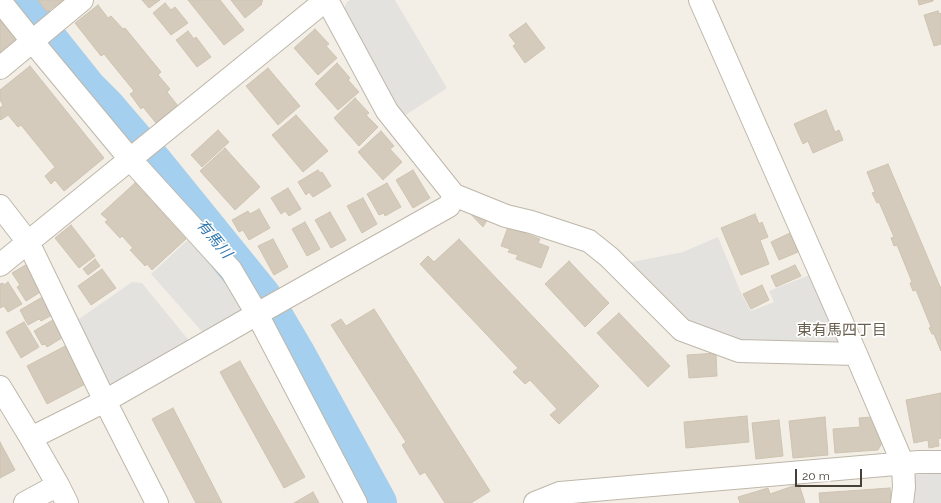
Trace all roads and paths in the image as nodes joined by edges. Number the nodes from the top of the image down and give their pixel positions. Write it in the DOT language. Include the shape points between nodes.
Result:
graph roads {
  1 [pos="82,0"];
  2 [pos="326,0"];
  3 [pos="700,0"];
  4 [pos="0,1"];
  5 [pos="33,41"];
  6 [pos="0,68"];
  7 [pos="131,158"];
  8 [pos="454,195"];
  9 [pos="0,206"];
  10 [pos="28,242"];
  11 [pos="0,265"];
  12 [pos="257,314"];
  13 [pos="856,354"];
  14 [pos="0,388"];
  15 [pos="105,401"];
  16 [pos="31,438"];
  17 [pos="941,462"];
  18 [pos="903,464"];
  19 [pos="63,494"];
  20 [pos="25,503"];
  21 [pos="157,503"];
  22 [pos="356,503"];
  23 [pos="535,503"];
  24 [pos="902,503"];
  1 -- 5 [label="street"];
  2 -- 7 [label="street"];
  2 -- 8 [label="street" via="387,111"];
  3 -- 13 [label="street"];
  4 -- 5 [label="street"];
  5 -- 6 [label="street"];
  5 -- 7 [label="street"];
  7 -- 10 [label="street"];
  7 -- 12 [label="street" via="231,270"];
  8 -- 12 [label="street" via="449,206"];
  8 -- 13 [label="street" via="506,216 589,241 609,257 682,330 739,352"];
  9 -- 10 [label="street"];
  10 -- 11 [label="street"];
  10 -- 15 [label="street"];
  12 -- 15 [label="street"];
  12 -- 22 [label="street"];
  13 -- 18 [label="street"];
  14 -- 16 [label="street"];
  15 -- 16 [label="street"];
  15 -- 21 [label="street"];
  16 -- 19 [label="street"];
  17 -- 18 [label="street"];
  18 -- 23 [label="street" via="560,493"];
  18 -- 24 [label="street"];
  19 -- 20 [label="street"];
}
